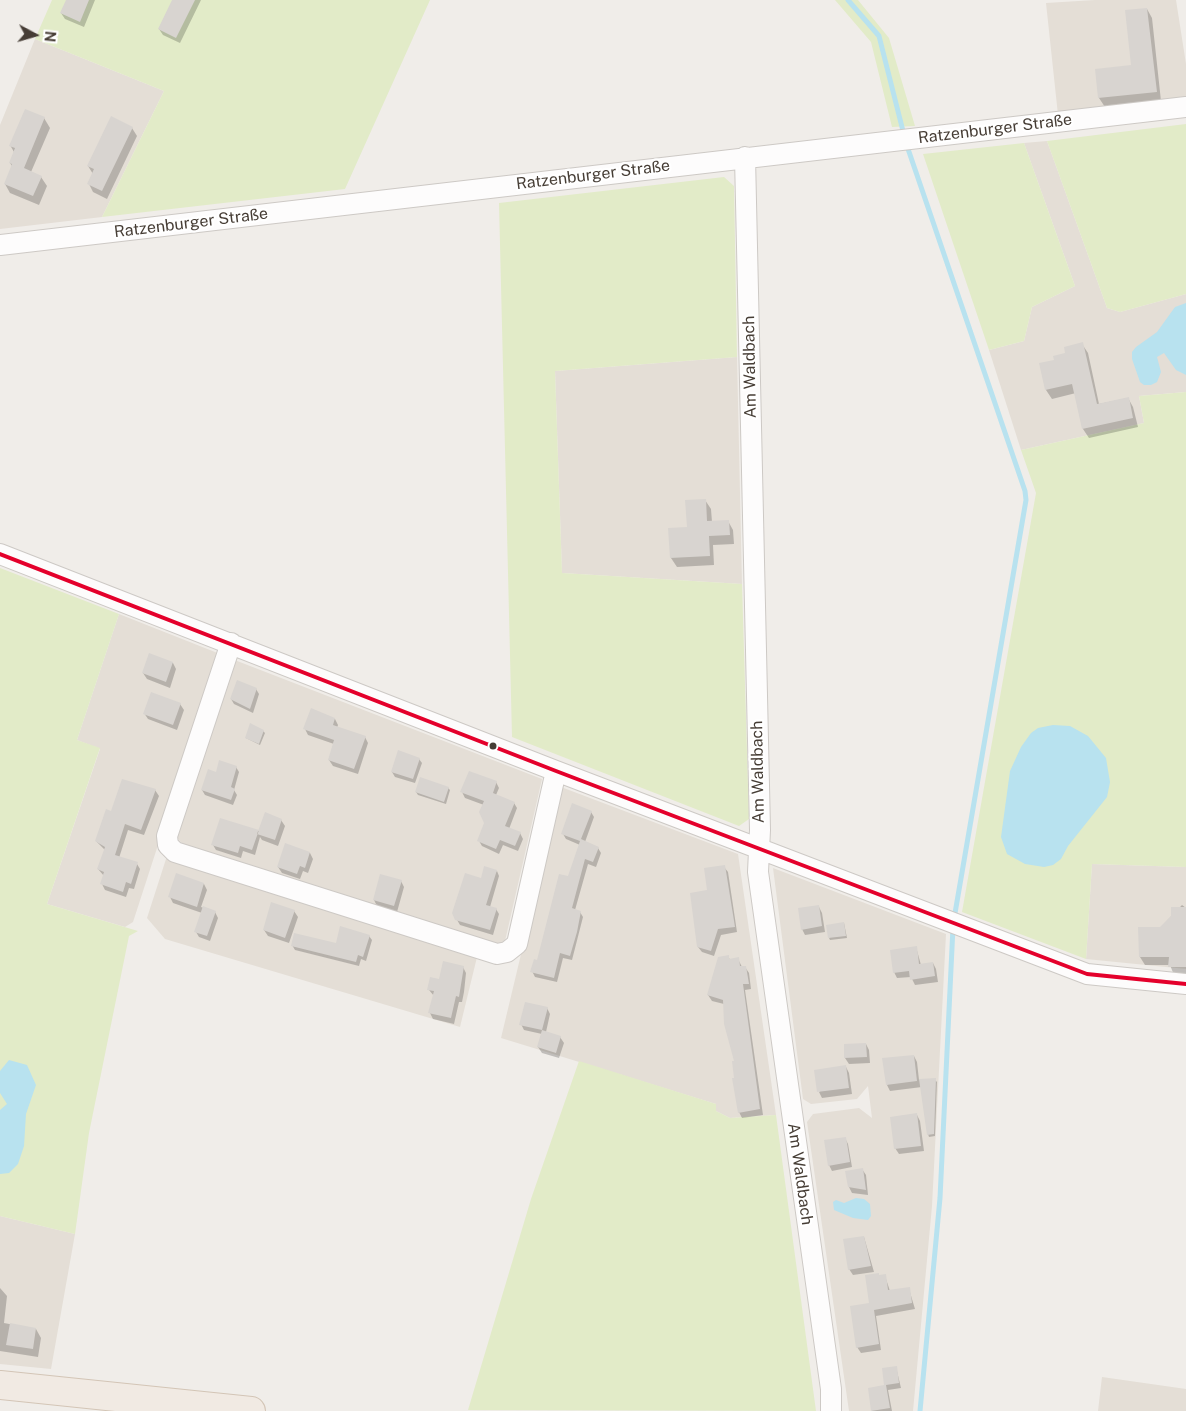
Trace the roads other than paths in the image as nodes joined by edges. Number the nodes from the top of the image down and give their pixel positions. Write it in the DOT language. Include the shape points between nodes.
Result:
graph roads {
  1 [pos="1186,107"];
  2 [pos="745,157"];
  3 [pos="0,245"];
  4 [pos="0,554"];
  5 [pos="231,643"];
  6 [pos="556,771"];
  7 [pos="758,847"];
  8 [pos="1186,984"];
  9 [pos="0,1386"];
  10 [pos="251,1411"];
  11 [pos="831,1411"];
  1 -- 2 [label="street, Ratzenburger Straße"];
  2 -- 3 [label="street, Ratzenburger Straße"];
  2 -- 7 [label="street, Am Waldbach"];
  4 -- 5 [label="street"];
  5 -- 6 [label="street"];
  5 -- 6 [label="street" via="168,836 168,845 175,852 497,954 507,952 516,944"];
  6 -- 7 [label="street"];
  7 -- 8 [label="street" via="1087,974"];
  7 -- 11 [label="street, Am Waldbach" via="758,872 831,1389"];
  9 -- 10 [label="main road"];
}
